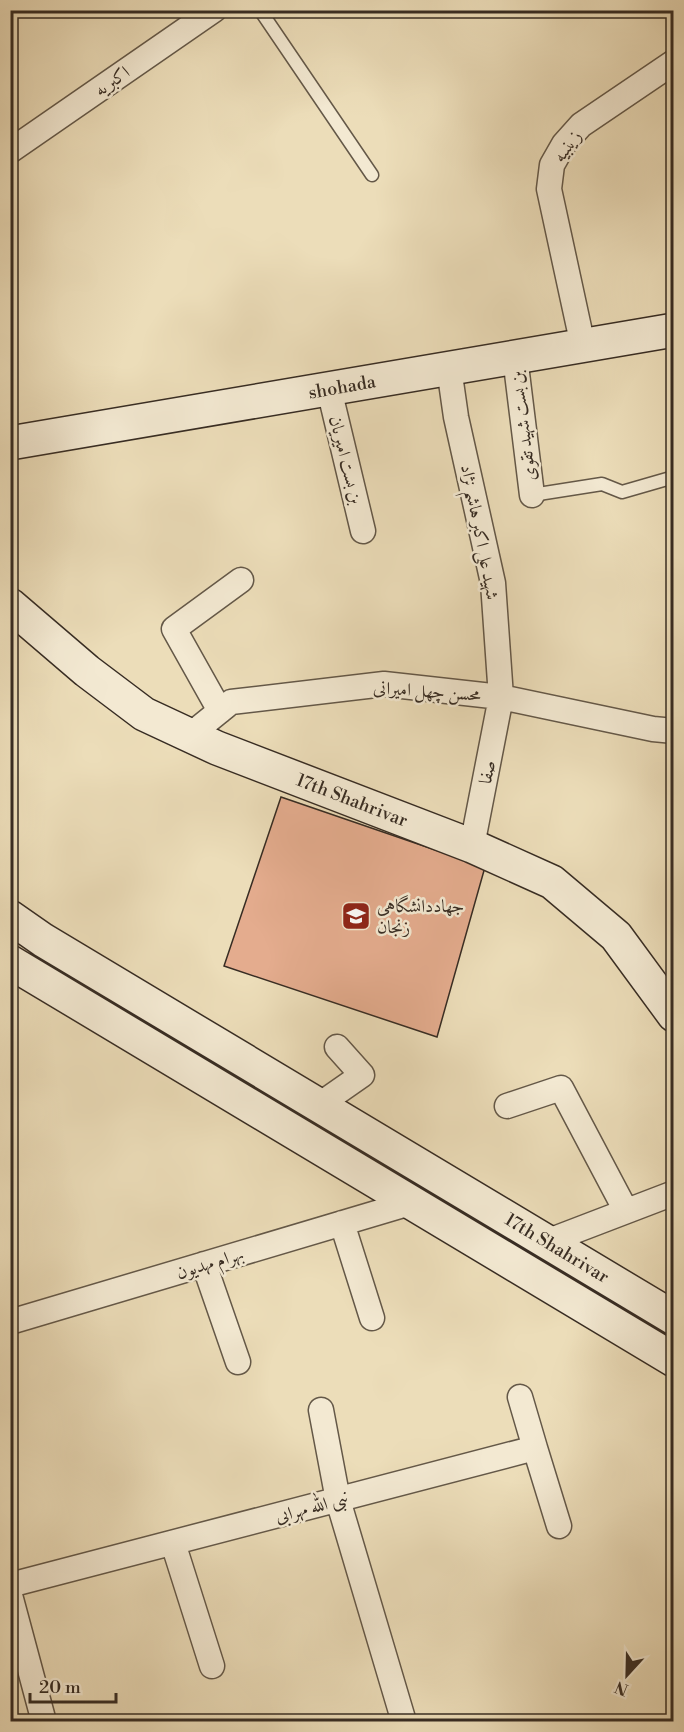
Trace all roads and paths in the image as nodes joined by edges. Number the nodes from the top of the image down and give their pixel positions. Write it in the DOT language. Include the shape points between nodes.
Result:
graph roads {
  1 [pos="214,10"];
  2 [pos="260,10"];
  3 [pos="674,62"];
  4 [pos="10,151"];
  5 [pos="372,175"];
  6 [pos="674,330"];
  7 [pos="583,346"];
  8 [pos="515,357"];
  9 [pos="449,368"];
  10 [pos="329,389"];
  11 [pos="10,443"];
  12 [pos="674,477"];
  13 [pos="532,495"];
  14 [pos="363,531"];
  15 [pos="241,580"];
  16 [pos="10,605"];
  17 [pos="501,697"];
  18 [pos="220,711"];
  19 [pos="674,730"];
  20 [pos="189,736"];
  21 [pos="472,846"];
  22 [pos="10,917"];
  23 [pos="10,962"];
  24 [pos="674,1015"];
  25 [pos="337,1047"];
  26 [pos="319,1105"];
  27 [pos="507,1106"];
  28 [pos="674,1193"];
  29 [pos="410,1203"];
  30 [pos="626,1211"];
  31 [pos="342,1223"];
  32 [pos="546,1242"];
  33 [pos="204,1264"];
  34 [pos="372,1318"];
  35 [pos="674,1318"];
  36 [pos="10,1322"];
  37 [pos="674,1360"];
  38 [pos="238,1362"];
  39 [pos="520,1397"];
  40 [pos="321,1410"];
  41 [pos="535,1448"];
  42 [pos="338,1500"];
  43 [pos="559,1526"];
  44 [pos="173,1543"];
  45 [pos="10,1585"];
  46 [pos="10,1595"];
  47 [pos="15,1627"];
  48 [pos="212,1666"];
  49 [pos="44,1722"];
  50 [pos="404,1722"];
  1 -- 4 [label="street, اکبریه"];
  2 -- 5 [label="lane"];
  3 -- 7 [label="street, زینبیه" via="581,126 552,165 549,189"];
  6 -- 7 [label="main road, shohada"];
  7 -- 8 [label="main road, shohada"];
  8 -- 9 [label="main road, shohada"];
  8 -- 13 [label="street, بن بست شهید تقوی"];
  9 -- 10 [label="main road, shohada"];
  9 -- 17 [label="street, شهید علی اکبر هاشم نژاد" via="493,583"];
  10 -- 11 [label="main road, shohada"];
  10 -- 14 [label="street, بن بست امیریان"];
  12 -- 13 [label="lane" via="622,492 602,484"];
  15 -- 18 [label="street" via="174,628"];
  16 -- 20 [label="main road, 17th Shahrivar" via="144,714"];
  17 -- 18 [label="street, محسن چهل امیرانی" via="384,684 231,702"];
  17 -- 19 [label="street, محسن چهل امیرانی"];
  17 -- 21 [label="street, صفا"];
  18 -- 20 [label="street, محسن چهل امیرانی"];
  20 -- 21 [label="main road, 17th Shahrivar"];
  21 -- 24 [label="main road, 17th Shahrivar" via="561,889 616,936"];
  22 -- 26 [label="main road, 17th Shahrivar"];
  23 -- 29 [label="main road, 17th Shahrivar"];
  25 -- 26 [label="street" via="362,1075"];
  26 -- 32 [label="main road, 17th Shahrivar"];
  27 -- 30 [label="street" via="561,1088"];
  28 -- 30 [label="street"];
  29 -- 31 [label="street, بهرام مهدیون"];
  29 -- 37 [label="main road, 17th Shahrivar"];
  30 -- 32 [label="street"];
  31 -- 33 [label="street, بهرام مهدیون"];
  31 -- 34 [label="street"];
  32 -- 35 [label="main road, 17th Shahrivar"];
  33 -- 36 [label="street, بهرام مهدیون"];
  33 -- 38 [label="street"];
  39 -- 41 [label="street"];
  40 -- 42 [label="street"];
  41 -- 42 [label="street, نبی الله مهرابی"];
  41 -- 43 [label="street"];
  42 -- 44 [label="street, نبی الله مهرابی"];
  42 -- 50 [label="street"];
  44 -- 45 [label="street, نبی الله مهرابی"];
  44 -- 48 [label="street"];
  46 -- 47 [label="street"];
  47 -- 49 [label="street"];
}
